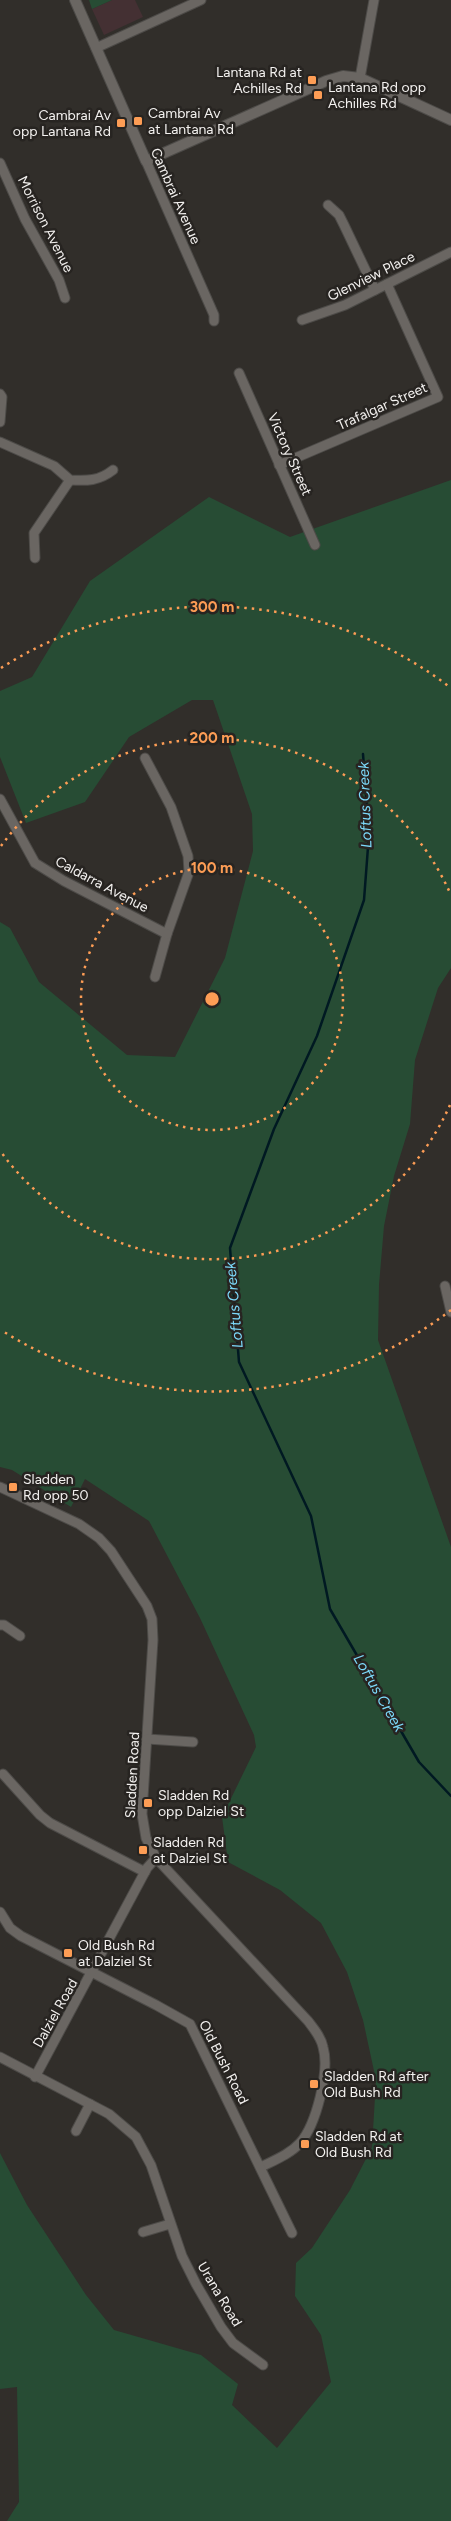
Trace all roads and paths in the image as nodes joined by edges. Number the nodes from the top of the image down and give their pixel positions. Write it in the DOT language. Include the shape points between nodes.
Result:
graph roads {
  1 [pos="75,0"];
  2 [pos="201,0"];
  3 [pos="374,0"];
  4 [pos="96,48"];
  5 [pos="360,78"];
  6 [pos="451,120"];
  7 [pos="146,161"];
  8 [pos="0,163"];
  9 [pos="328,205"];
  10 [pos="451,252"];
  11 [pos="387,284"];
  12 [pos="374,290"];
  13 [pos="65,298"];
  14 [pos="302,320"];
  15 [pos="214,322"];
  16 [pos="240,373"];
  17 [pos="0,394"];
  18 [pos="0,422"];
  19 [pos="0,442"];
  20 [pos="279,465"];
  21 [pos="113,470"];
  22 [pos="70,480"];
  23 [pos="315,545"];
  24 [pos="35,558"];
  25 [pos="145,758"];
  26 [pos="0,799"];
  27 [pos="167,934"];
  28 [pos="155,977"];
  29 [pos="445,1286"];
  30 [pos="451,1312"];
  31 [pos="0,1487"];
  32 [pos="0,1625"];
  33 [pos="20,1636"];
  34 [pos="147,1739"];
  35 [pos="193,1742"];
  36 [pos="3,1774"];
  37 [pos="156,1858"];
  38 [pos="145,1872"];
  39 [pos="0,1912"];
  40 [pos="93,1972"];
  41 [pos="0,2056"];
  42 [pos="35,2077"];
  43 [pos="90,2104"];
  44 [pos="76,2132"];
  45 [pos="261,2168"];
  46 [pos="170,2224"];
  47 [pos="143,2232"];
  48 [pos="292,2233"];
  49 [pos="263,2365"];
  1 -- 4 [label="street, Cambrai Avenue"];
  2 -- 4 [label="street"];
  3 -- 5 [label="street"];
  4 -- 7 [label="street, Cambrai Avenue"];
  5 -- 6 [label="street"];
  5 -- 7 [label="street" via="343,76 326,81"];
  7 -- 15 [label="street, Cambrai Avenue" via="214,315"];
  8 -- 13 [label="street, Morrison Avenue"];
  9 -- 12 [label="street" via="339,215"];
  10 -- 11 [label="street, Glenview Place"];
  11 -- 12 [label="street, Glenview Place"];
  11 -- 20 [label="street, Trafalgar Street" via="438,397"];
  12 -- 14 [label="street, Glenview Place" via="345,305"];
  16 -- 20 [label="street, Victory Street"];
  17 -- 18 [label="street"];
  19 -- 22 [label="street" via="54,466"];
  20 -- 23 [label="street, Victory Street"];
  21 -- 22 [label="street" via="104,478"];
  22 -- 24 [label="street" via="34,533"];
  25 -- 27 [label="street" via="171,807 188,856 189,872"];
  26 -- 27 [label="street, Caldarra Avenue" via="36,863"];
  27 -- 28 [label="street"];
  29 -- 30 [label="street"];
  31 -- 34 [label="street, Sladden Road" via="90,1531 111,1552 138,1591 152,1619"];
  32 -- 33 [label="street"];
  34 -- 35 [label="street"];
  34 -- 37 [label="street, Sladden Road" via="143,1823"];
  36 -- 38 [label="street" via="50,1823"];
  37 -- 38 [label="street, Dalziel Road"];
  37 -- 45 [label="street, Sladden Road" via="296,2008 313,2028 323,2048 324,2078 305,2136 286,2154"];
  38 -- 40 [label="street, Dalziel Road"];
  39 -- 40 [label="street, Old Bush Road" via="10,1928 21,1936"];
  40 -- 42 [label="street, Dalziel Road"];
  40 -- 45 [label="street, Old Bush Road" via="190,2024"];
  41 -- 42 [label="street, Urana Road"];
  42 -- 43 [label="street, Urana Road"];
  43 -- 44 [label="street"];
  43 -- 46 [label="street, Urana Road" via="120,2121 142,2146"];
  45 -- 48 [label="street, Old Bush Road"];
  46 -- 47 [label="street"];
  46 -- 49 [label="street, Urana Road" via="182,2256 221,2327 233,2343"];
}
